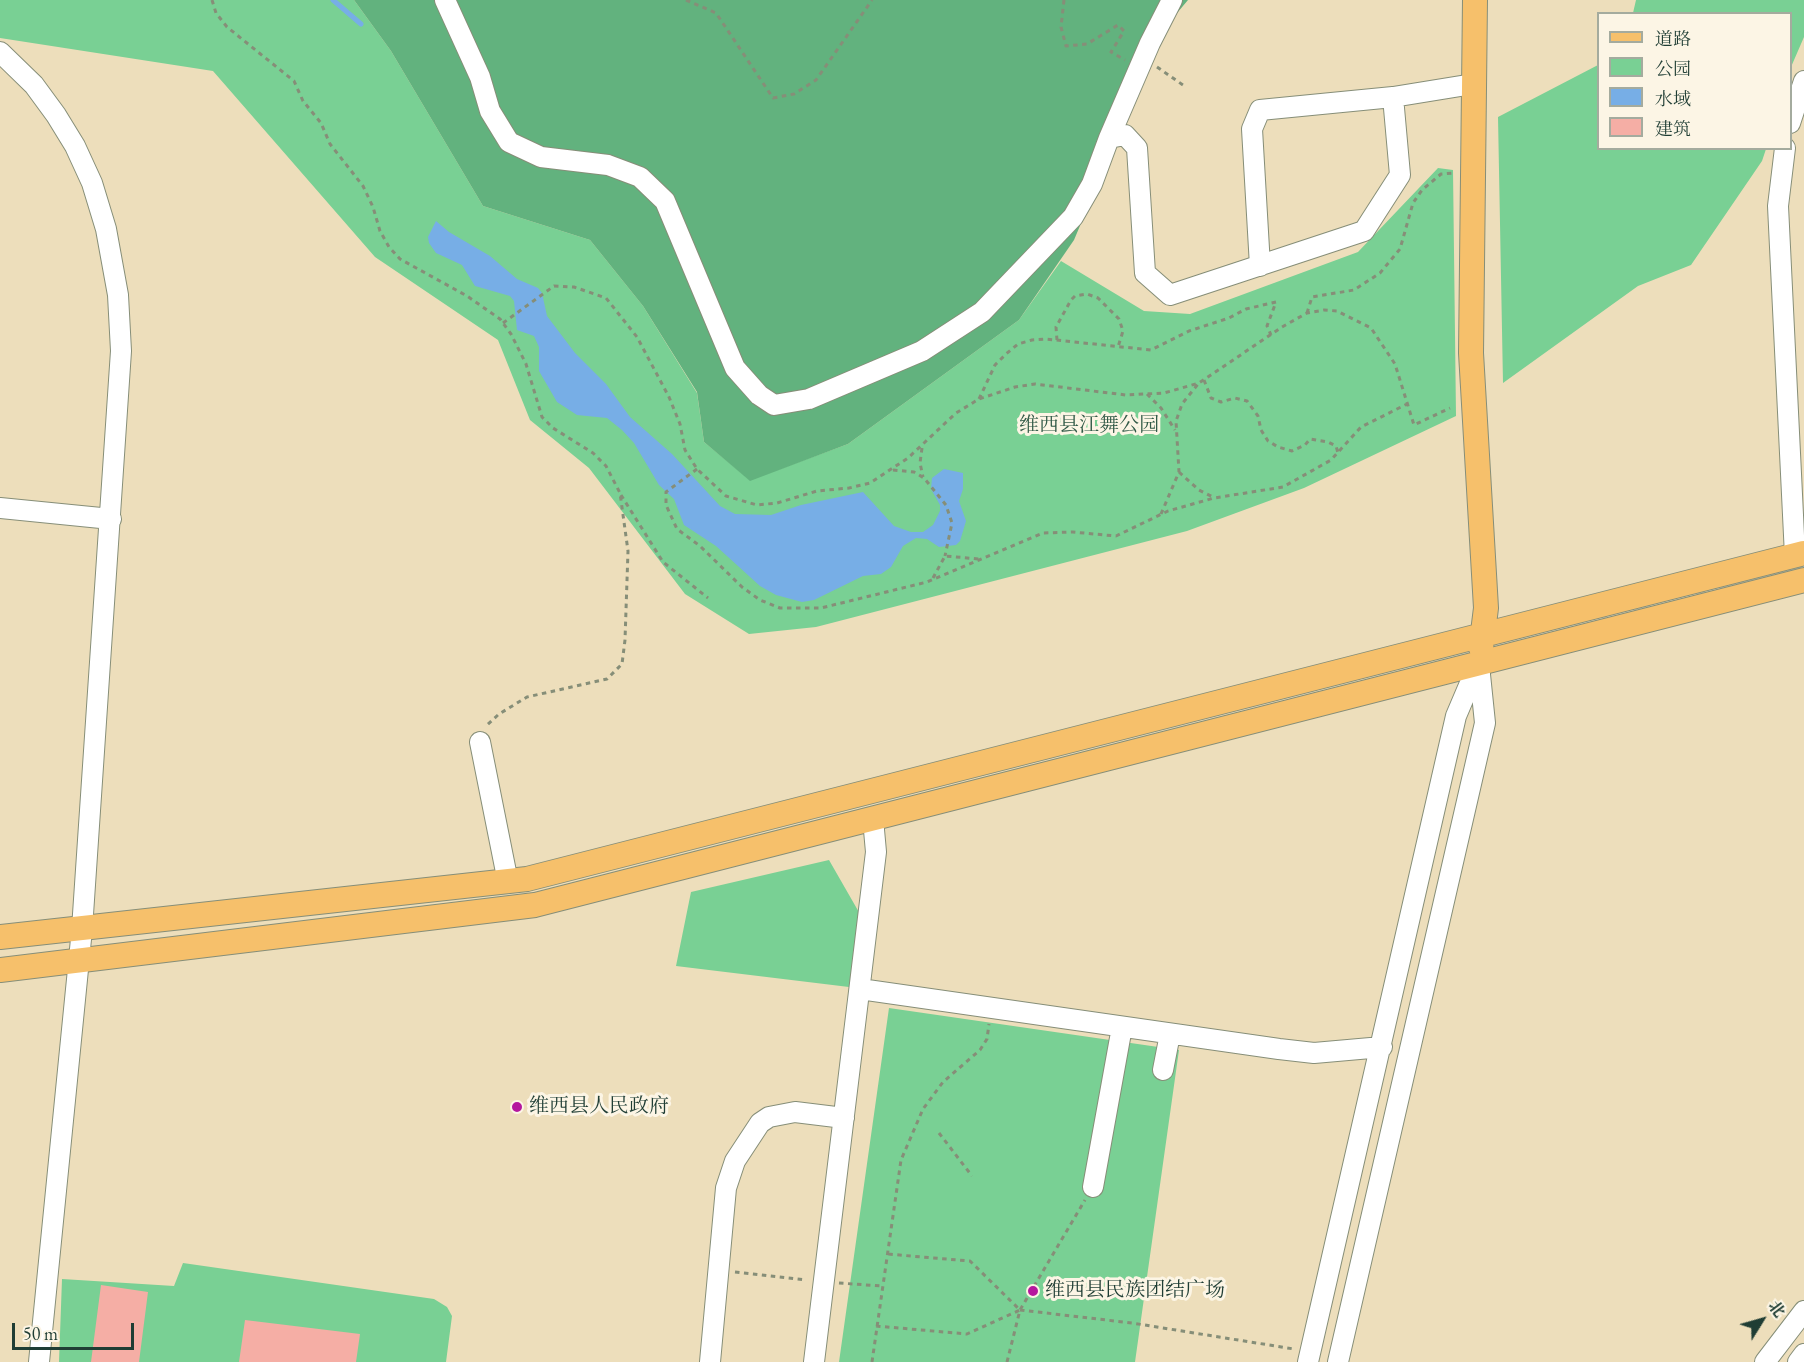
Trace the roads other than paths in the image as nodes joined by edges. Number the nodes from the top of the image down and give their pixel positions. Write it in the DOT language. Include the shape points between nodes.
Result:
graph roads {
  1 [pos="446,0"];
  2 [pos="1172,0"];
  3 [pos="1475,0"];
  4 [pos="0,52"];
  5 [pos="1804,81"];
  6 [pos="1473,84"];
  7 [pos="1393,97"];
  8 [pos="1792,120"];
  9 [pos="1108,138"];
  10 [pos="1785,150"];
  11 [pos="1260,266"];
  12 [pos="0,508"];
  13 [pos="111,519"];
  14 [pos="1799,555"];
  15 [pos="1804,580"];
  16 [pos="1484,635"];
  17 [pos="1479,662"];
  18 [pos="480,742"];
  19 [pos="873,819"];
  20 [pos="508,882"];
  21 [pos="82,928"];
  22 [pos="0,937"];
  23 [pos="79,961"];
  24 [pos="0,970"];
  25 [pos="860,989"];
  26 [pos="1122,1027"];
  27 [pos="1170,1034"];
  28 [pos="1382,1047"];
  29 [pos="1163,1070"];
  30 [pos="844,1118"];
  31 [pos="1093,1187"];
  32 [pos="1804,1311"];
  33 [pos="1804,1354"];
  34 [pos="1309,1357"];
  35 [pos="39,1362"];
  36 [pos="711,1362"];
  37 [pos="814,1362"];
  38 [pos="1338,1362"];
  39 [pos="1765,1362"];
  40 [pos="1798,1362"];
  1 -- 9 [label="street" via="480,77 490,111 509,142 541,158 619,169 640,177 665,201 735,368 759,395 774,405 809,399 922,351 982,312 1073,217 1092,184"];
  2 -- 9 [label="street"];
  3 -- 6 [label="main road"];
  4 -- 13 [label="street" via="34,85 75,146 106,229 118,295 121,351"];
  5 -- 8 [label="street"];
  6 -- 7 [label="street"];
  6 -- 16 [label="main road" via="1471,353 1486,608"];
  7 -- 11 [label="street" via="1400,176 1364,231"];
  7 -- 11 [label="street" via="1260,110 1252,129"];
  9 -- 11 [label="street" via="1125,135 1137,148 1145,273 1170,296"];
  10 -- 14 [label="street" via="1778,206"];
  12 -- 13 [label="street"];
  13 -- 21 [label="street"];
  14 -- 16 [label="main road"];
  15 -- 17 [label="main road"];
  16 -- 17 [label="main road"];
  16 -- 20 [label="main road"];
  17 -- 19 [label="main road"];
  17 -- 28 [label="street" via="1456,717"];
  17 -- 38 [label="street" via="1485,723"];
  18 -- 20 [label="street"];
  19 -- 23 [label="main road" via="535,905"];
  19 -- 25 [label="street" via="876,852"];
  20 -- 21 [label="main road"];
  21 -- 22 [label="main road"];
  21 -- 23 [label="street"];
  23 -- 24 [label="main road"];
  23 -- 35 [label="street"];
  25 -- 26 [label="street"];
  25 -- 30 [label="street"];
  26 -- 27 [label="street"];
  26 -- 31 [label="street"];
  27 -- 28 [label="street" via="1314,1053"];
  27 -- 29 [label="street"];
  28 -- 34 [label="street"];
  30 -- 36 [label="street" via="779,1113 760,1123 735,1161 726,1188"];
  30 -- 37 [label="street"];
  32 -- 39 [label="street"];
  33 -- 40 [label="street"];
}
